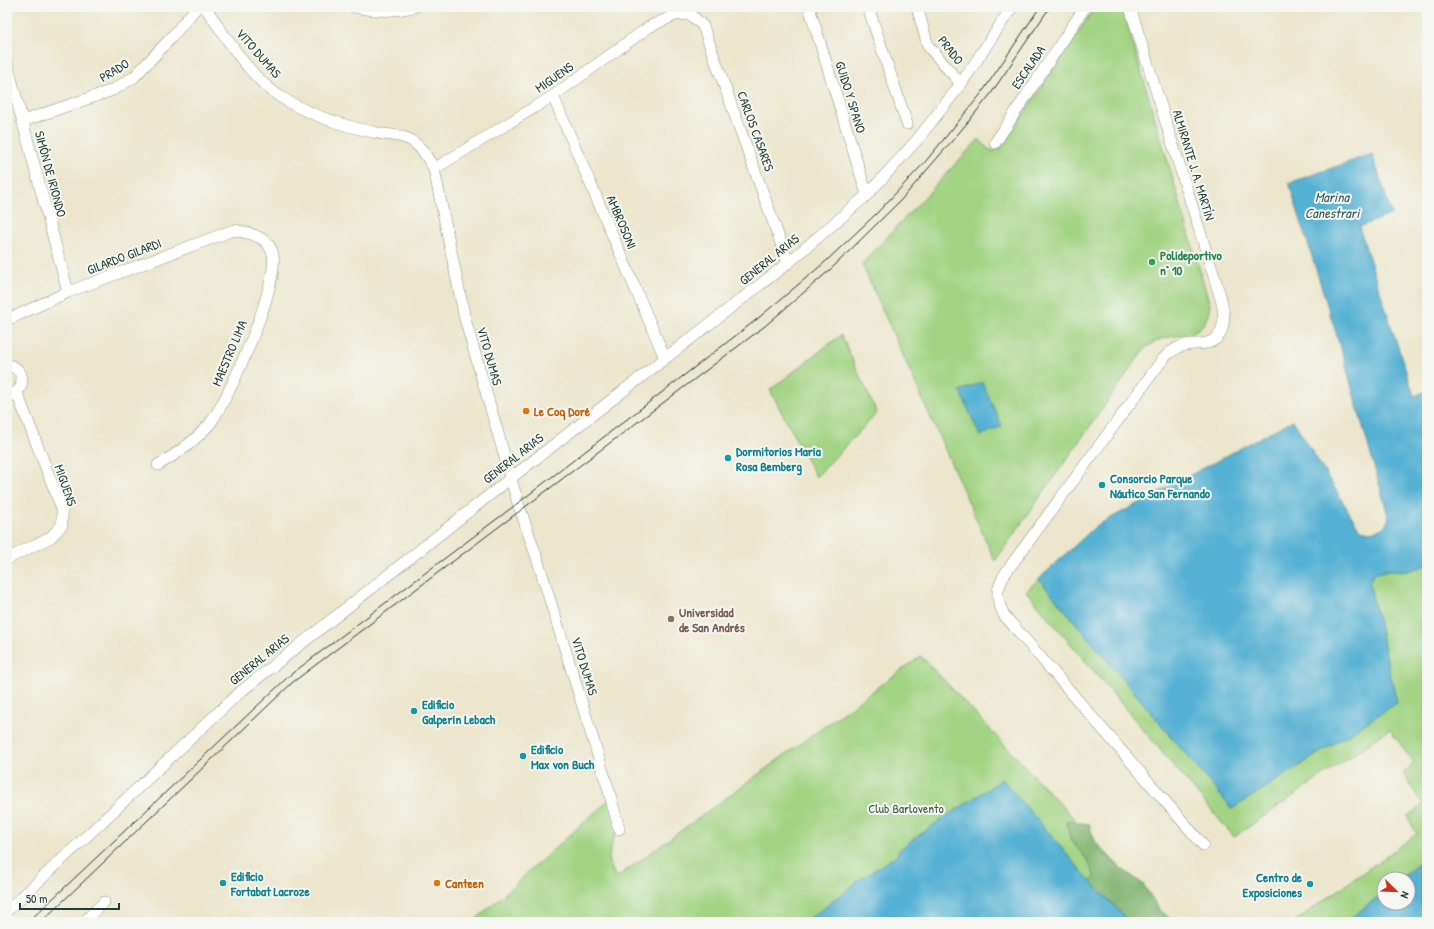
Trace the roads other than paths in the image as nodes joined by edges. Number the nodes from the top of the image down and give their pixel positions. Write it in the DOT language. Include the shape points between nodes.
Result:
graph roads {
  1 [pos="197,7"];
  2 [pos="205,7"];
  3 [pos="354,7"];
  4 [pos="414,7"];
  5 [pos="809,7"];
  6 [pos="868,7"];
  7 [pos="917,7"];
  8 [pos="1012,7"];
  9 [pos="1085,7"];
  10 [pos="1130,7"];
  11 [pos="690,14"];
  12 [pos="7,63"];
  13 [pos="961,84"];
  14 [pos="553,96"];
  15 [pos="23,121"];
  16 [pos="907,124"];
  17 [pos="995,143"];
  18 [pos="434,169"];
  19 [pos="867,195"];
  20 [pos="252,233"];
  21 [pos="788,262"];
  22 [pos="68,292"];
  23 [pos="7,320"];
  24 [pos="666,358"];
  25 [pos="7,365"];
  26 [pos="12,395"];
  27 [pos="158,465"];
  28 [pos="511,478"];
  29 [pos="7,559"];
  30 [pos="619,829"];
  31 [pos="1203,845"];
  32 [pos="104,902"];
  33 [pos="7,912"];
  34 [pos="84,922"];
  1 -- 15 [label="street, PRADO" via="134,77 112,90"];
  2 -- 18 [label="street, VITO DUMAS" via="240,56 278,95 315,115 337,123 406,138 427,155"];
  3 -- 4 [label="street" via="372,11 396,11"];
  5 -- 19 [label="street, GUIDO Y SPANO"];
  6 -- 16 [label="street"];
  7 -- 13 [label="street, PRADO" via="928,46"];
  8 -- 13 [label="street, GENERAL ARIAS"];
  9 -- 17 [label="street, ESCALADA"];
  10 -- 31 [label="street, ALMIRANTE J. A. MARTÍN" via="1221,299 1224,322 1216,339 1207,344 1183,345 1168,354 1006,572 999,584 997,596 1004,615"];
  11 -- 14 [label="street, MIGUENS" via="675,15 649,27"];
  11 -- 21 [label="street, CARLOS CASARES" via="703,26"];
  12 -- 15 [label="street, SIMÓN DE IRIONDO"];
  13 -- 19 [label="street, GENERAL ARIAS" via="917,140"];
  14 -- 18 [label="street, MIGUENS"];
  14 -- 24 [label="street, AMBROSONI"];
  15 -- 22 [label="street, SIMÓN DE IRIONDO"];
  18 -- 28 [label="street, VITO DUMAS" via="465,320"];
  19 -- 21 [label="street, GENERAL ARIAS"];
  20 -- 22 [label="street, GILARDO GILARDI" via="234,230"];
  20 -- 27 [label="street, MAESTRO LIMA" via="265,241 272,251 274,264 254,334 231,388 209,425 178,453"];
  21 -- 24 [label="street, GENERAL ARIAS"];
  22 -- 23 [label="street, GILARDO GILARDI"];
  24 -- 28 [label="street, GENERAL ARIAS"];
  25 -- 26 [label="street, MIGUENS" via="17,369 22,376 22,386"];
  26 -- 29 [label="street, MIGUENS" via="62,509 62,525 51,537"];
  28 -- 30 [label="street, VITO DUMAS"];
  28 -- 33 [label="street, GENERAL ARIAS" via="239,693"];
  32 -- 34 [label="street"];
}
